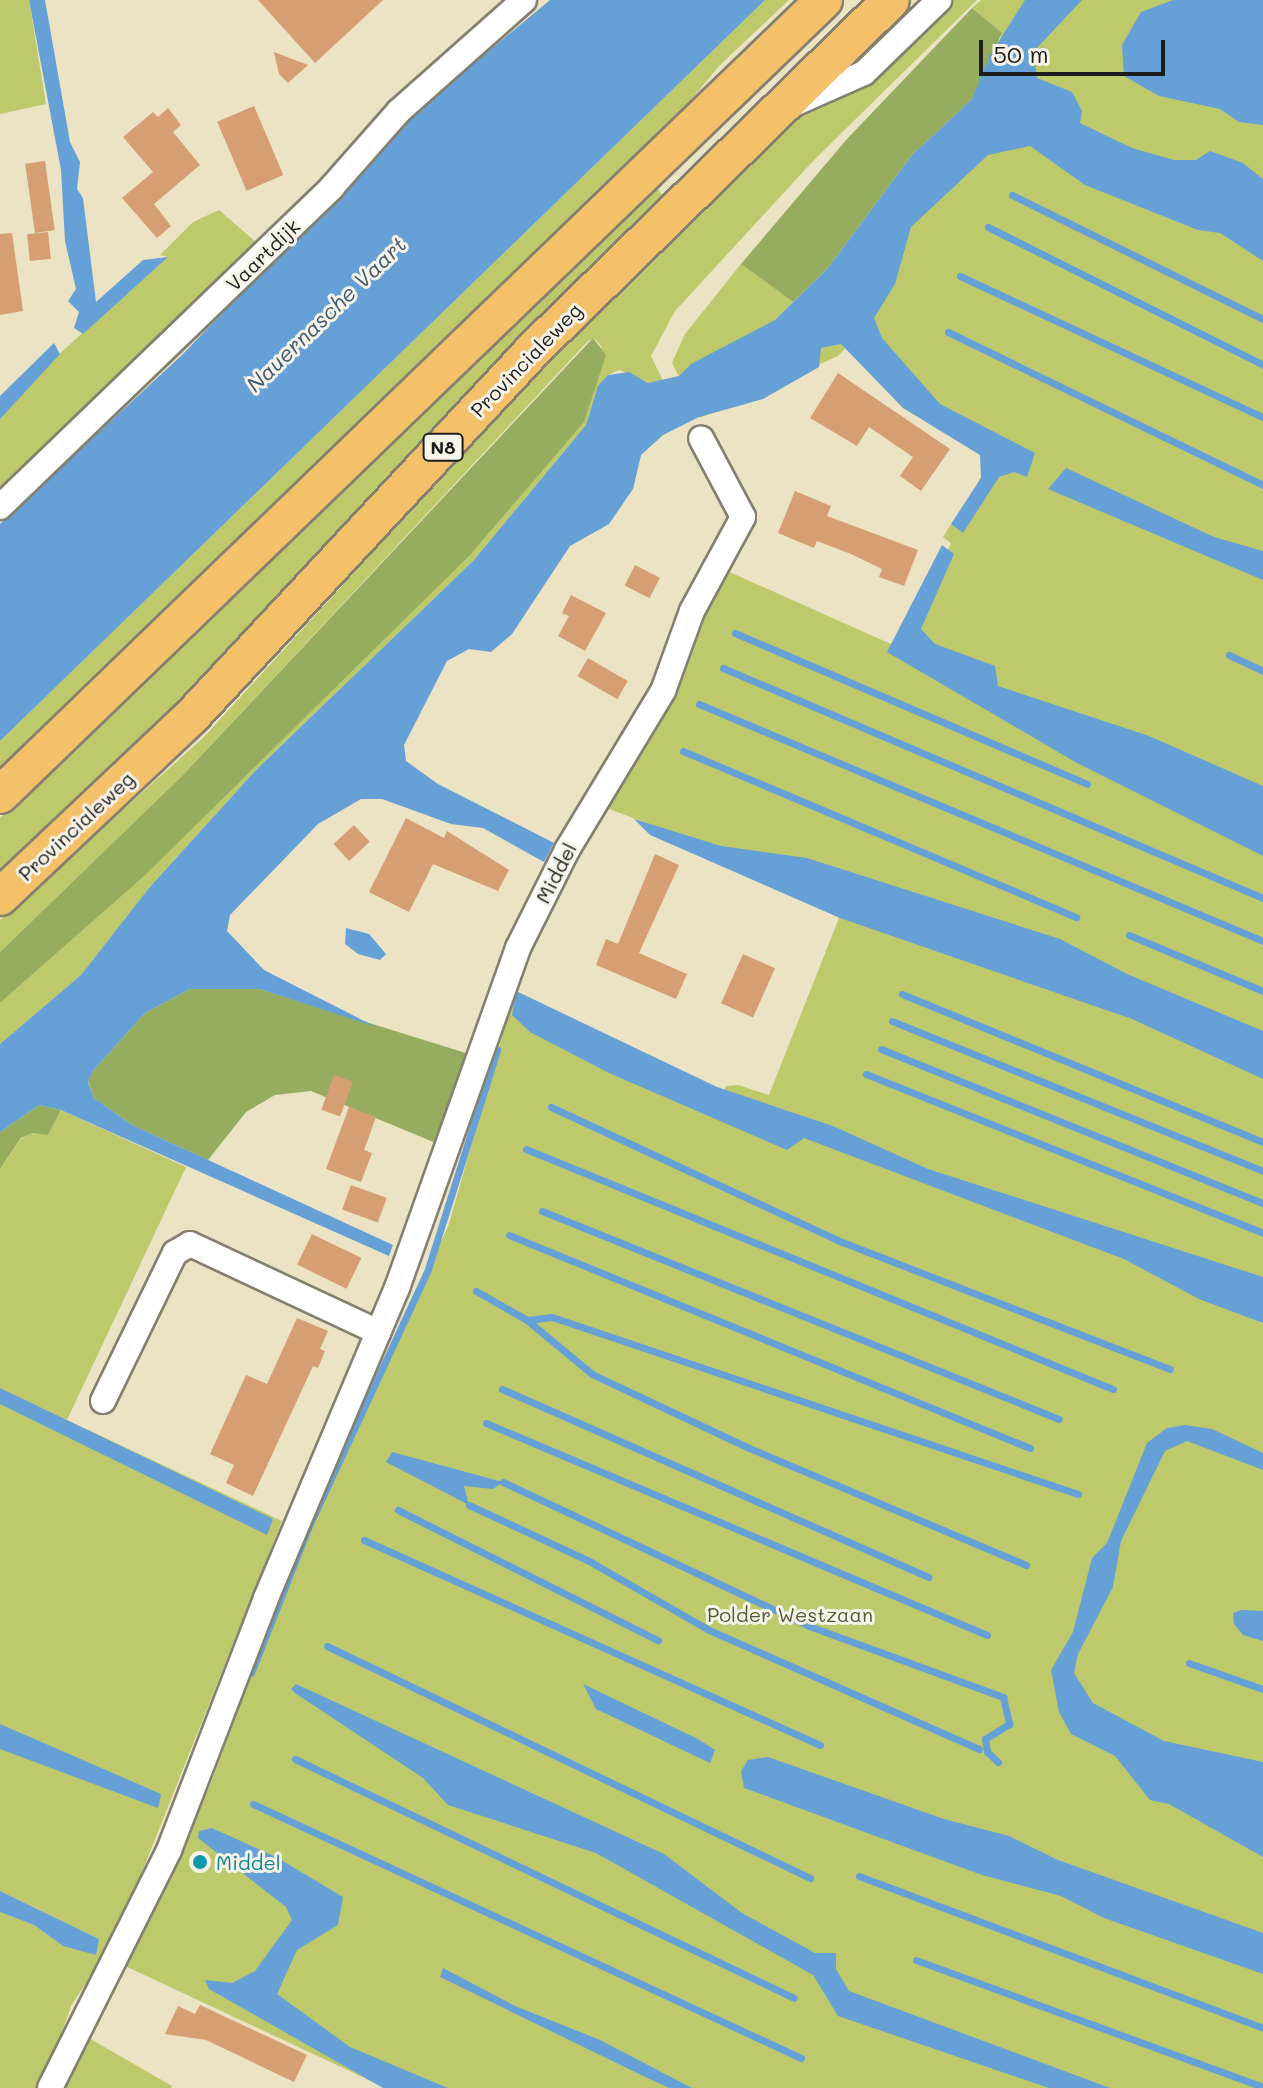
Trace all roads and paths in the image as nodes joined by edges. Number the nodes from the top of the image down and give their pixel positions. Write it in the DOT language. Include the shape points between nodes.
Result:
graph roads {
  1 [pos="524,0"];
  2 [pos="824,0"];
  3 [pos="891,0"];
  4 [pos="939,0"];
  5 [pos="775,112"];
  6 [pos="701,438"];
  7 [pos="0,507"];
  8 [pos="0,795"];
  9 [pos="0,897"];
  10 [pos="378,1332"];
  11 [pos="103,1401"];
  12 [pos="50,2088"];
  1 -- 7 [label="street, Vaartdijk" via="399,111 332,187"];
  2 -- 8 [label="highway"];
  3 -- 5 [label="highway, Provincialeweg / N8"];
  4 -- 5 [label="street" via="864,73"];
  5 -- 9 [label="highway, Provincialeweg / N8" via="531,352 191,717"];
  6 -- 10 [label="street, Middel" via="743,517 692,611 663,691 567,850 518,948"];
  10 -- 11 [label="street" via="190,1244 175,1253"];
  10 -- 12 [label="street, Middel" via="266,1598 169,1850"];
}
